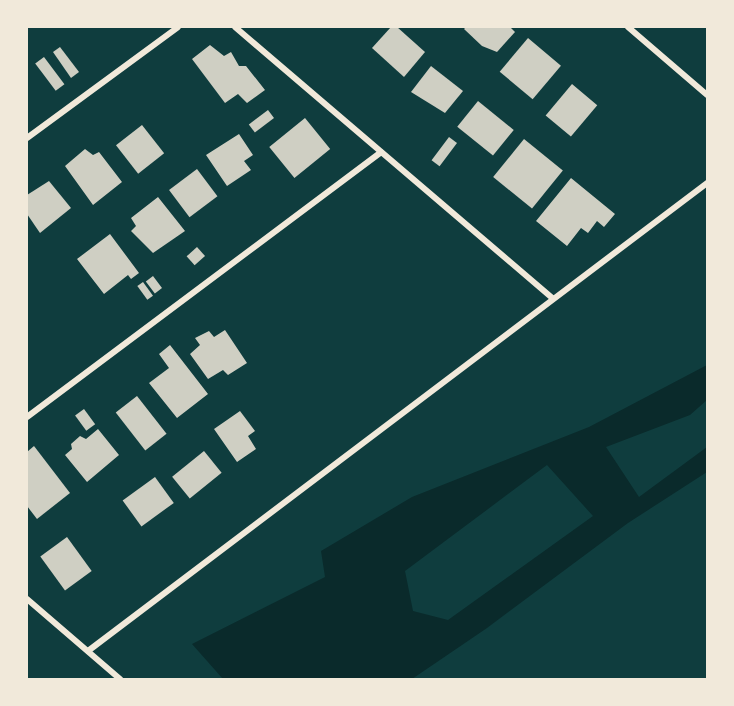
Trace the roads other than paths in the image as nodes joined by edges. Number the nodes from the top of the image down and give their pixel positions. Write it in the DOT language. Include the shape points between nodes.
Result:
graph roads {
  1 [pos="178,27"];
  2 [pos="235,27"];
  3 [pos="628,27"];
  4 [pos="707,94"];
  5 [pos="27,138"];
  6 [pos="381,152"];
  7 [pos="707,183"];
  8 [pos="553,299"];
  9 [pos="27,417"];
  10 [pos="27,598"];
  11 [pos="88,651"];
  12 [pos="120,679"];
  1 -- 5 [label="street"];
  2 -- 6 [label="street"];
  3 -- 4 [label="street"];
  6 -- 8 [label="street"];
  6 -- 9 [label="street"];
  7 -- 8 [label="street"];
  8 -- 11 [label="street"];
  10 -- 11 [label="street"];
  11 -- 12 [label="street"];
}
